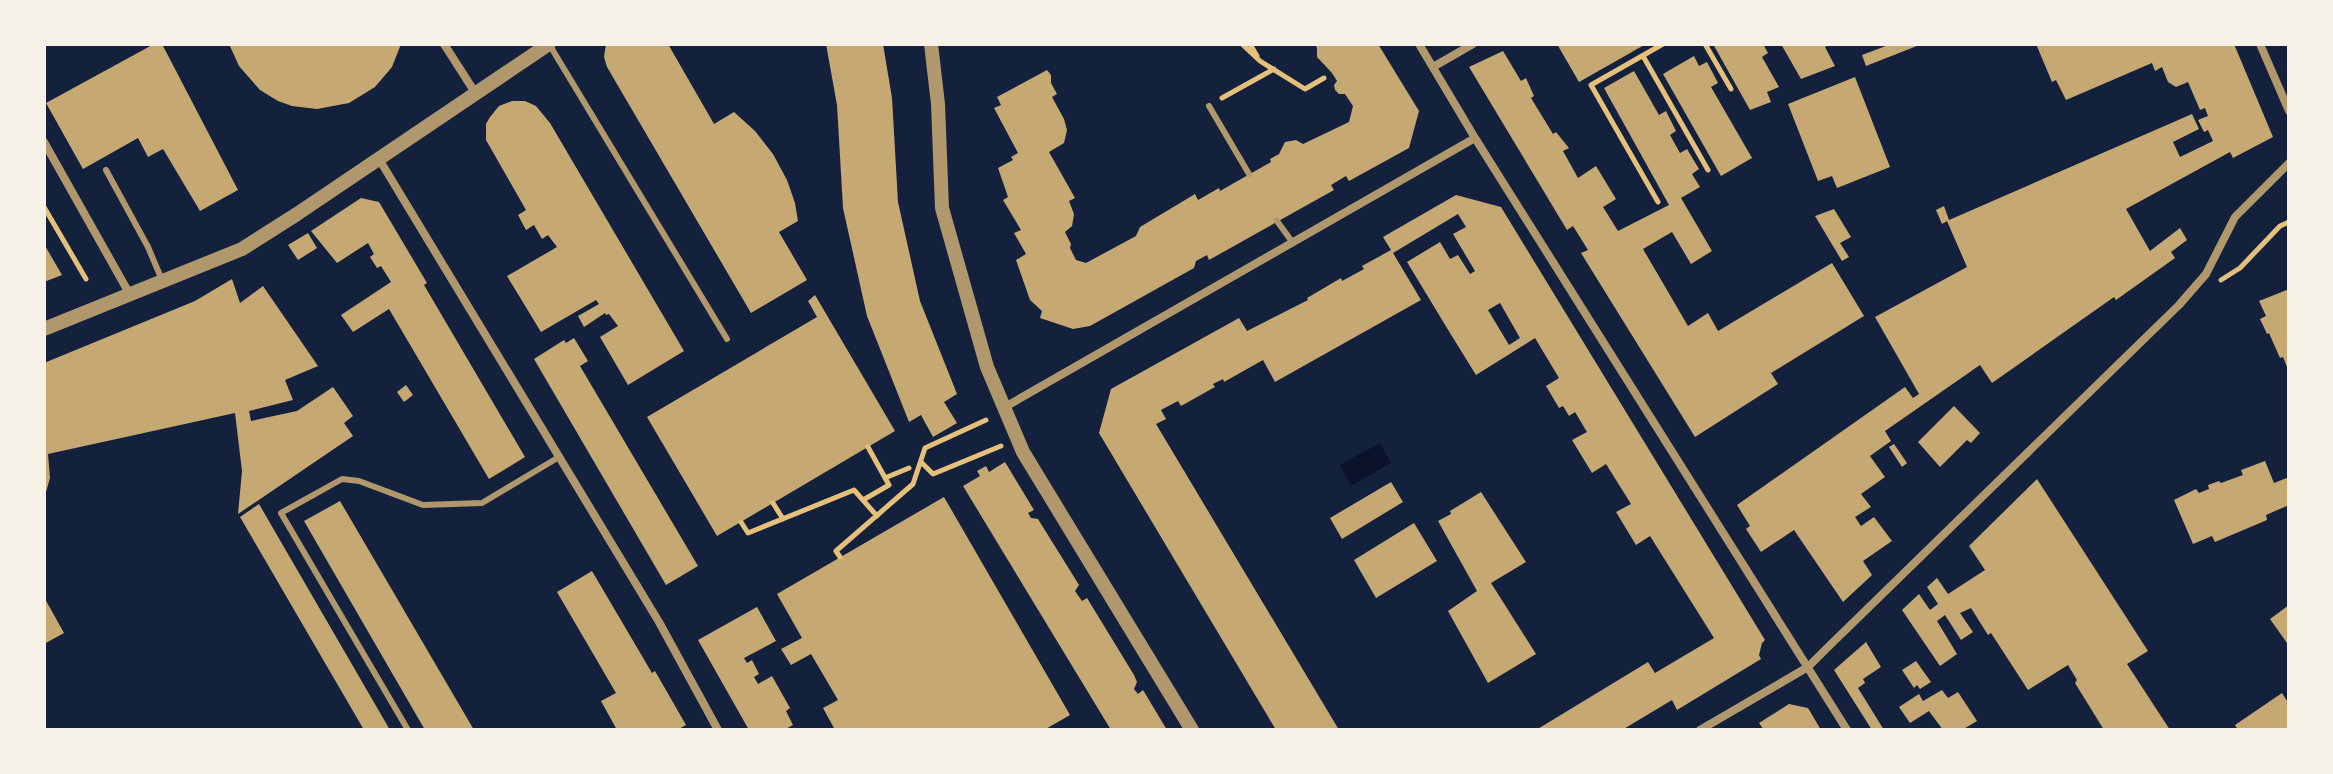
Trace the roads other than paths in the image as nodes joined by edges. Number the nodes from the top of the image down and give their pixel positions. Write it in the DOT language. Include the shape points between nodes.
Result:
graph roads {
  1 [pos="444,44"];
  2 [pos="549,44"];
  3 [pos="931,44"];
  4 [pos="1419,44"];
  5 [pos="1473,44"];
  6 [pos="2260,44"];
  7 [pos="1433,67"];
  8 [pos="476,94"];
  9 [pos="1209,106"];
  10 [pos="2289,111"];
  11 [pos="1475,138"];
  12 [pos="44,142"];
  13 [pos="379,159"];
  14 [pos="2289,163"];
  15 [pos="106,170"];
  16 [pos="1249,174"];
  17 [pos="1277,221"];
  18 [pos="1293,243"];
  19 [pos="162,280"];
  20 [pos="129,293"];
  21 [pos="44,329"];
  22 [pos="727,339"];
  23 [pos="1005,407"];
  24 [pos="559,457"];
  25 [pos="1808,667"];
  26 [pos="408,730"];
  27 [pos="718,730"];
  28 [pos="1192,730"];
  29 [pos="1700,730"];
  30 [pos="1847,730"];
  1 -- 8 [label="street"];
  2 -- 8 [label="street"];
  2 -- 22 [label="lane"];
  3 -- 23 [label="street" via="942,208 987,367"];
  4 -- 7 [label="street"];
  5 -- 7 [label="street"];
  6 -- 10 [label="street"];
  7 -- 11 [label="street"];
  8 -- 13 [label="street"];
  9 -- 16 [label="lane"];
  11 -- 18 [label="street"];
  11 -- 25 [label="street"];
  12 -- 20 [label="street"];
  13 -- 19 [label="street" via="242,249"];
  13 -- 24 [label="street"];
  14 -- 25 [label="street" via="2235,217 2206,274 2179,305"];
  15 -- 19 [label="lane"];
  17 -- 18 [label="lane"];
  18 -- 23 [label="street"];
  19 -- 20 [label="street"];
  20 -- 21 [label="street"];
  23 -- 28 [label="street" via="1023,452"];
  24 -- 26 [label="lane" via="482,503 423,505 342,479 281,513"];
  24 -- 27 [label="street"];
  25 -- 29 [label="street"];
  25 -- 30 [label="street"];
}
